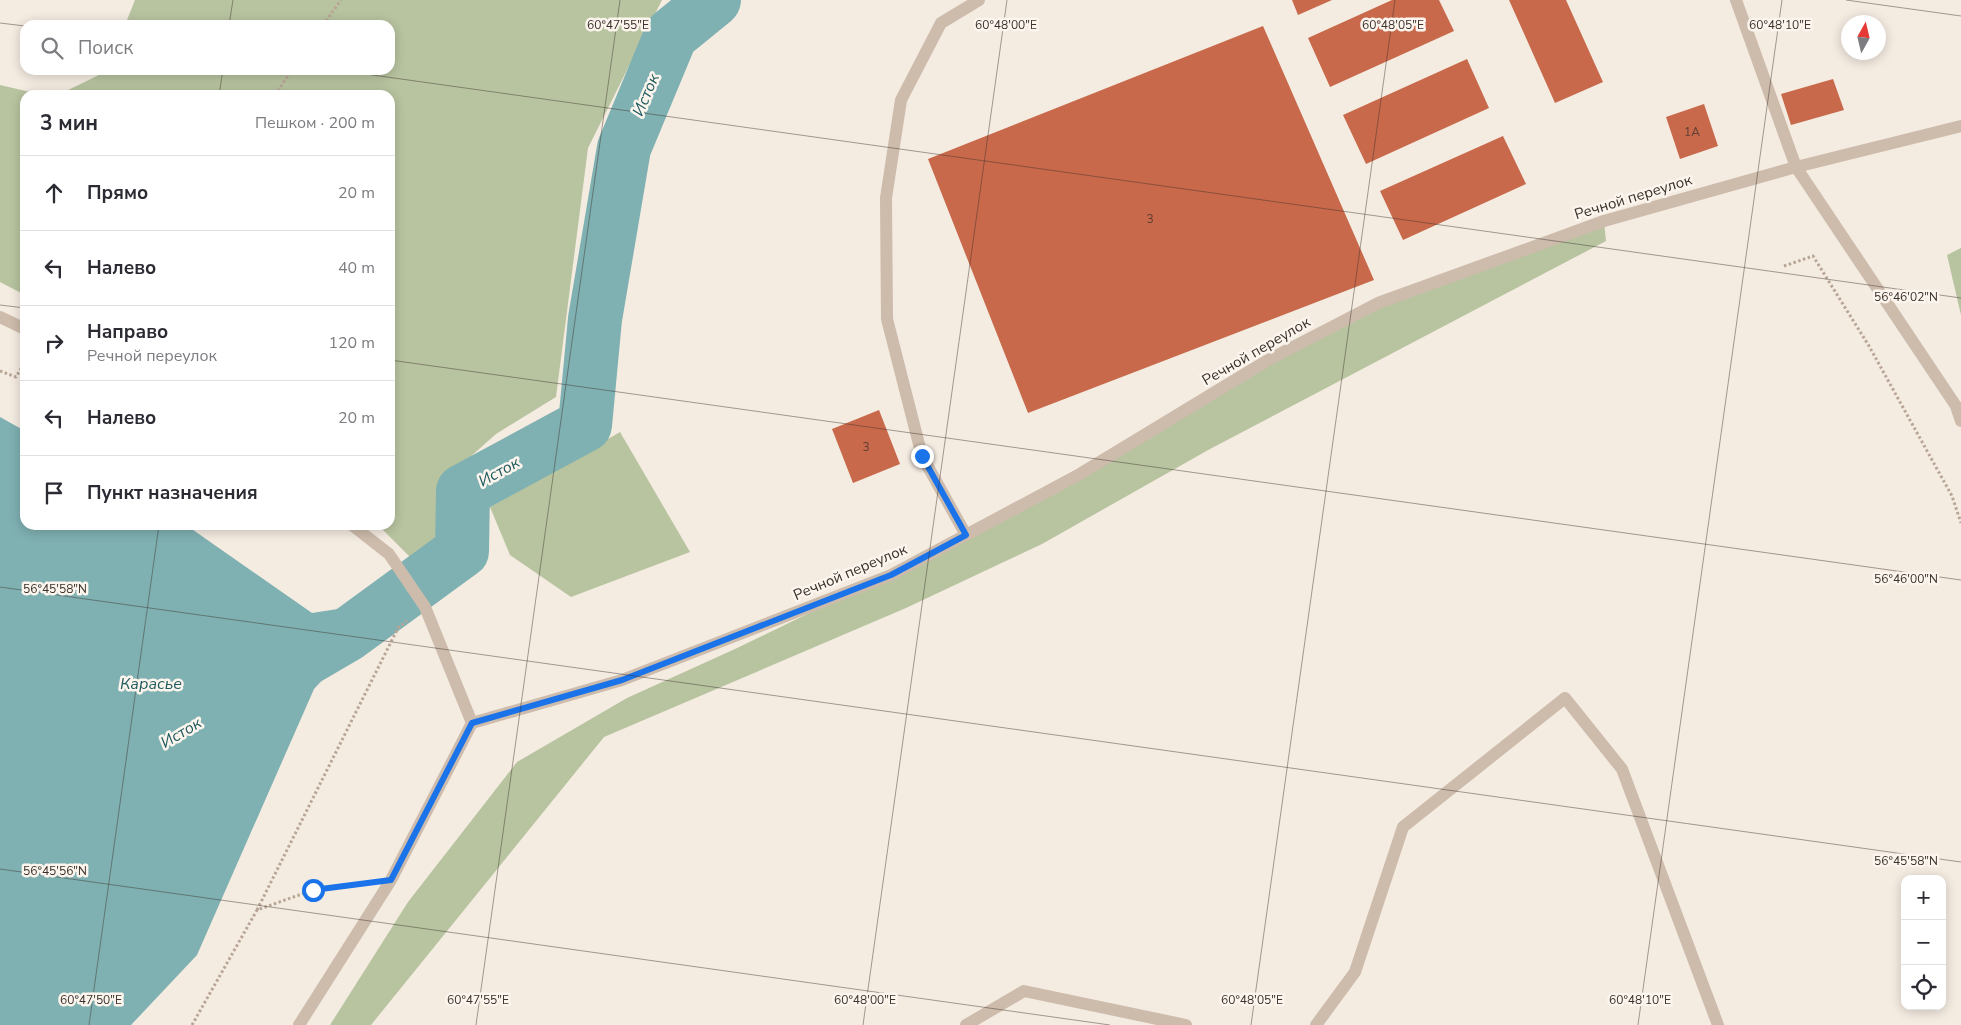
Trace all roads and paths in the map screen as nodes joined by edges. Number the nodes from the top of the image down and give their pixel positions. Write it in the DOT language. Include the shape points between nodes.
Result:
graph roads {
  1 [pos="341,0"];
  2 [pos="978,0"];
  3 [pos="1736,0"];
  4 [pos="327,20"];
  5 [pos="289,75"];
  6 [pos="278,90"];
  7 [pos="1961,126"];
  8 [pos="1796,167"];
  9 [pos="1784,266"];
  10 [pos="0,317"];
  11 [pos="20,327"];
  12 [pos="20,370"];
  13 [pos="0,372"];
  14 [pos="1961,421"];
  15 [pos="1961,523"];
  16 [pos="359,530"];
  17 [pos="966,535"];
  18 [pos="425,607"];
  19 [pos="472,723"];
  20 [pos="391,880"];
  21 [pos="257,910"];
  22 [pos="192,1025"];
  23 [pos="299,1025"];
  24 [pos="966,1025"];
  25 [pos="1186,1025"];
  26 [pos="1316,1025"];
  27 [pos="1718,1025"];
  1 -- 4 [label="path"];
  2 -- 17 [label="street" via="941,23 901,100 886,198 887,319 922,456"];
  3 -- 8 [label="street"];
  5 -- 6 [label="path"];
  7 -- 8 [label="street, Речной переулок"];
  8 -- 14 [label="street" via="1956,406"];
  8 -- 17 [label="street, Речной переулок" via="1604,221 1378,303 1268,360 1080,474"];
  9 -- 15 [label="path" via="1813,256 1869,346 1952,496"];
  10 -- 11 [label="street"];
  12 -- 13 [label="path" via="16,377"];
  16 -- 18 [label="street" via="390,554"];
  17 -- 19 [label="street, Речной переулок" via="891,575 622,680"];
  18 -- 19 [label="street"];
  18 -- 21 [label="path" via="398,628"];
  19 -- 20 [label="street"];
  20 -- 21 [label="path" via="313,890"];
  20 -- 23 [label="street"];
  21 -- 22 [label="path"];
  24 -- 25 [label="street" via="1024,991"];
  26 -- 27 [label="street" via="1355,972 1403,827 1565,698 1622,769"];
}
